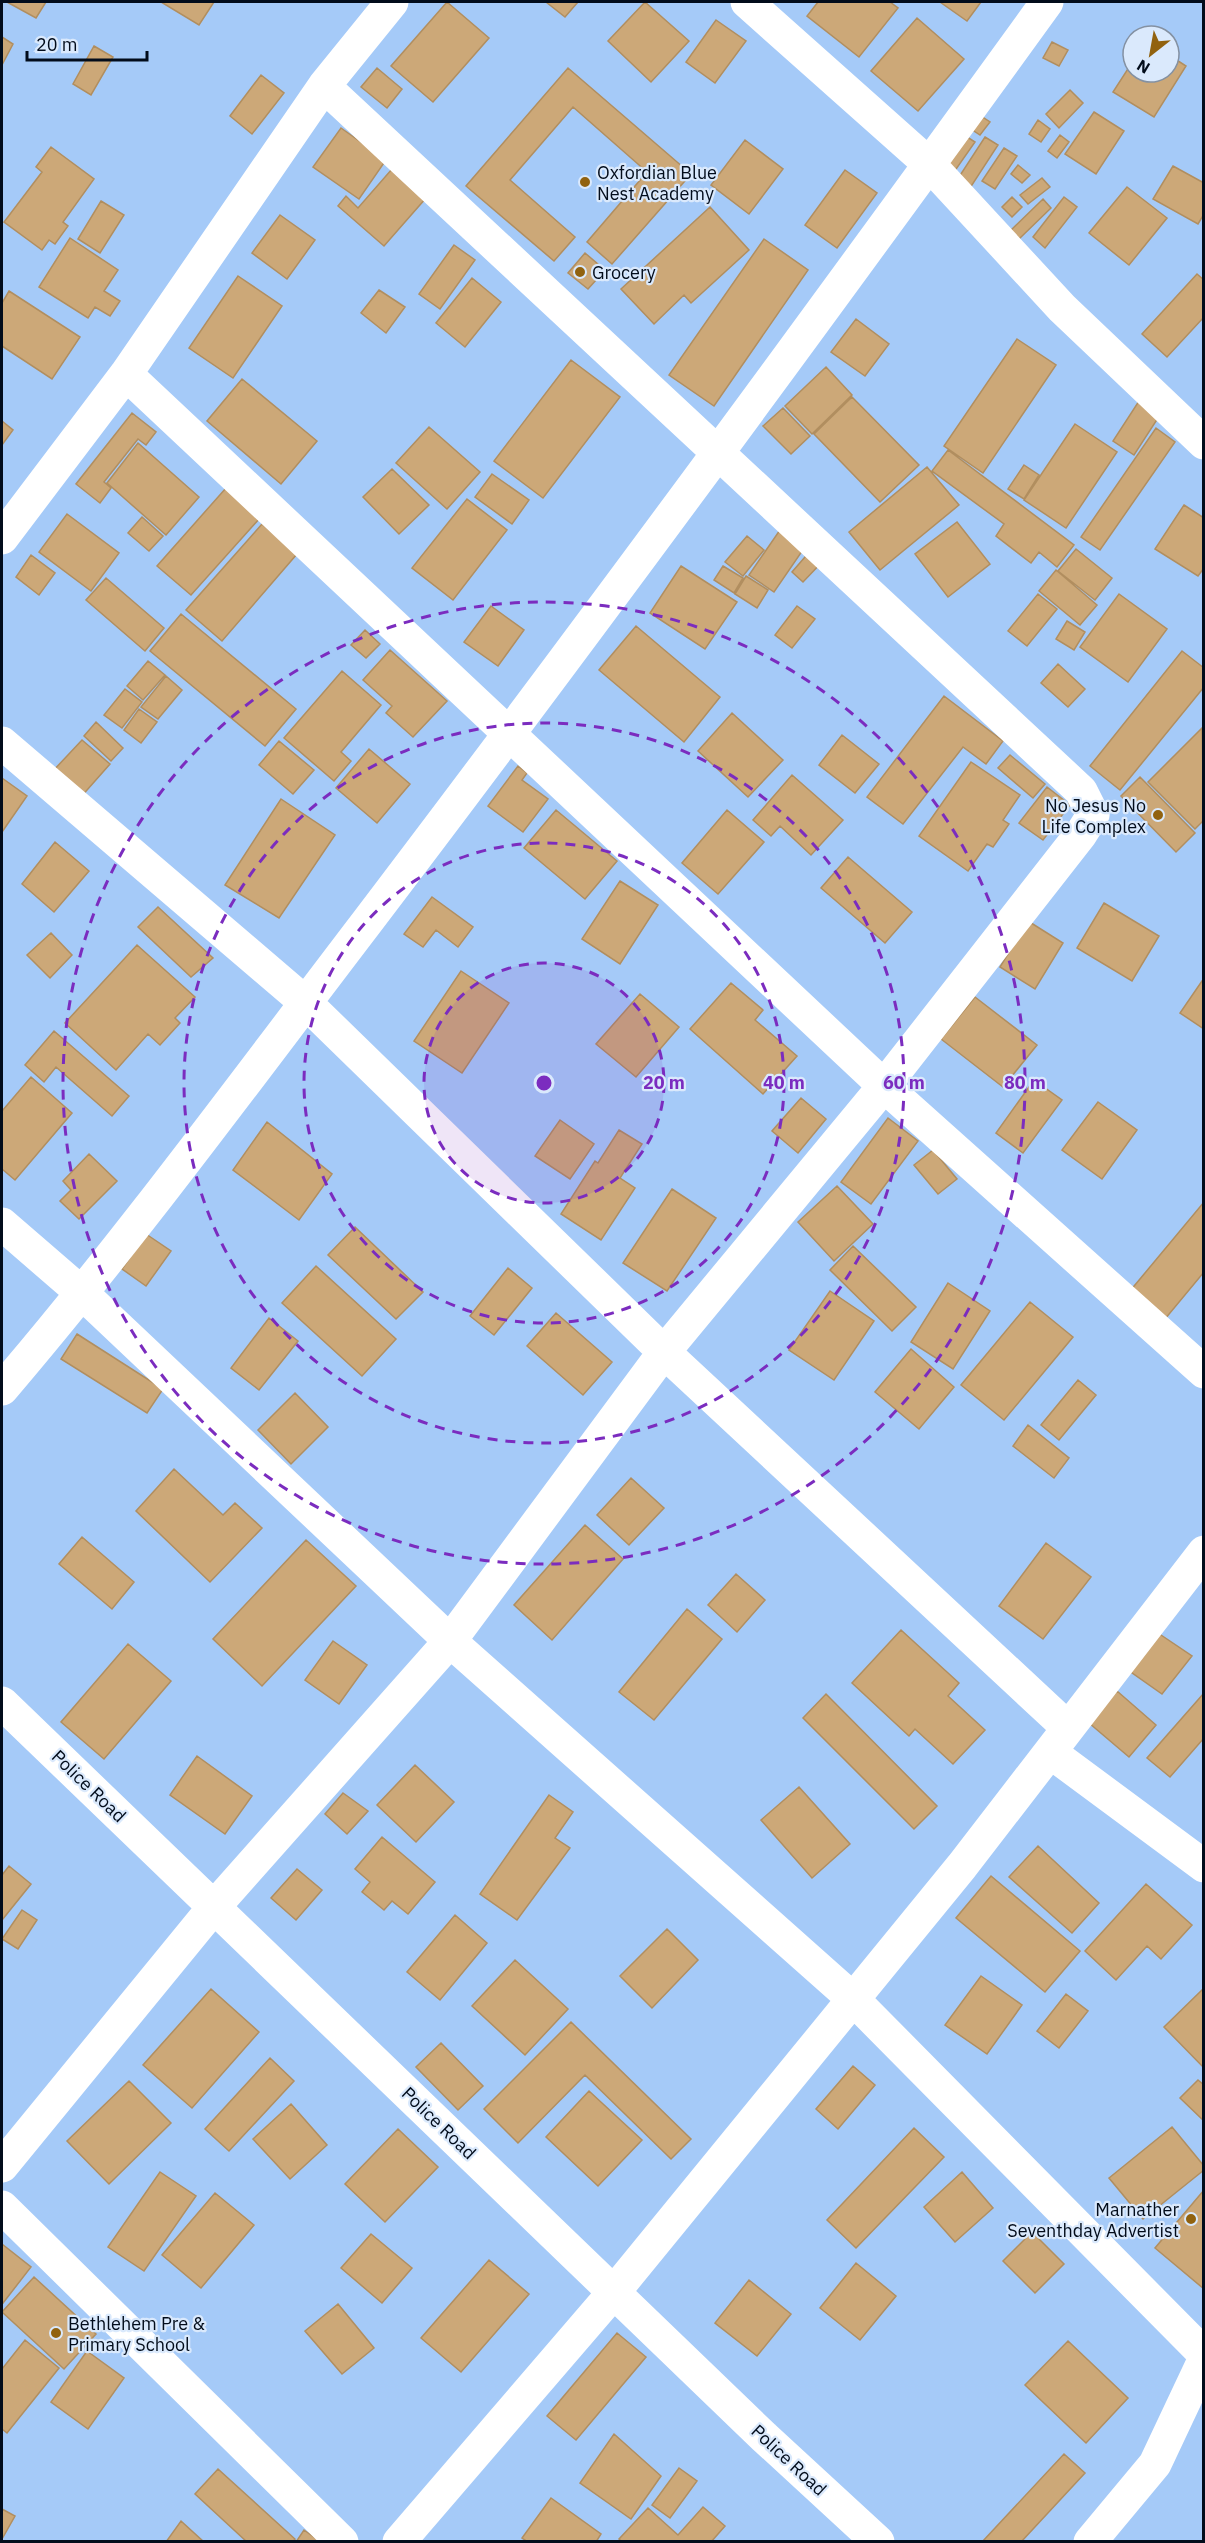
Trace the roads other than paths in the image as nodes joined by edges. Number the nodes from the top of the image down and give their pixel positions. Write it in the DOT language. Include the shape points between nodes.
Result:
graph roads {
  1 [pos="392,2"];
  2 [pos="747,2"];
  3 [pos="1047,2"];
  4 [pos="324,86"];
  5 [pos="929,164"];
  6 [pos="126,375"];
  7 [pos="1203,443"];
  8 [pos="719,452"];
  9 [pos="2,538"];
  10 [pos="510,733"];
  11 [pos="2,743"];
  12 [pos="306,1003"];
  13 [pos="884,1086"];
  14 [pos="2,1224"];
  15 [pos="83,1294"];
  16 [pos="664,1352"];
  17 [pos="1203,1372"];
  18 [pos="2,1389"];
  19 [pos="1203,1551"];
  20 [pos="450,1641"];
  21 [pos="2,1703"];
  22 [pos="1059,1740"];
  23 [pos="1203,1866"];
  24 [pos="214,1907"];
  25 [pos="853,1999"];
  26 [pos="2,2166"];
  27 [pos="2,2207"];
  28 [pos="614,2292"];
  29 [pos="1203,2354"];
  30 [pos="1203,2360"];
  31 [pos="342,2541"];
  32 [pos="399,2541"];
  33 [pos="879,2541"];
  34 [pos="1090,2541"];
  1 -- 4 [label="street"];
  2 -- 5 [label="street"];
  3 -- 5 [label="street"];
  4 -- 6 [label="street"];
  4 -- 8 [label="street"];
  5 -- 7 [label="street" via="1062,308"];
  5 -- 8 [label="street"];
  6 -- 9 [label="street"];
  6 -- 10 [label="street"];
  8 -- 10 [label="street"];
  8 -- 13 [label="street" via="1081,791 1093,815"];
  10 -- 12 [label="street"];
  10 -- 13 [label="street"];
  11 -- 12 [label="street"];
  12 -- 15 [label="street"];
  12 -- 16 [label="street"];
  13 -- 16 [label="street"];
  13 -- 17 [label="street"];
  14 -- 15 [label="street"];
  15 -- 18 [label="street"];
  15 -- 20 [label="street"];
  16 -- 20 [label="street"];
  16 -- 22 [label="street"];
  19 -- 22 [label="street"];
  20 -- 24 [label="street"];
  20 -- 25 [label="street"];
  21 -- 24 [label="street, Police Road"];
  22 -- 23 [label="street"];
  22 -- 25 [label="street"];
  24 -- 26 [label="street"];
  24 -- 28 [label="street, Police Road"];
  25 -- 28 [label="street"];
  25 -- 29 [label="street"];
  27 -- 31 [label="street"];
  28 -- 32 [label="street"];
  28 -- 33 [label="street, Police Road"];
  30 -- 34 [label="street" via="1155,2463"];
}
